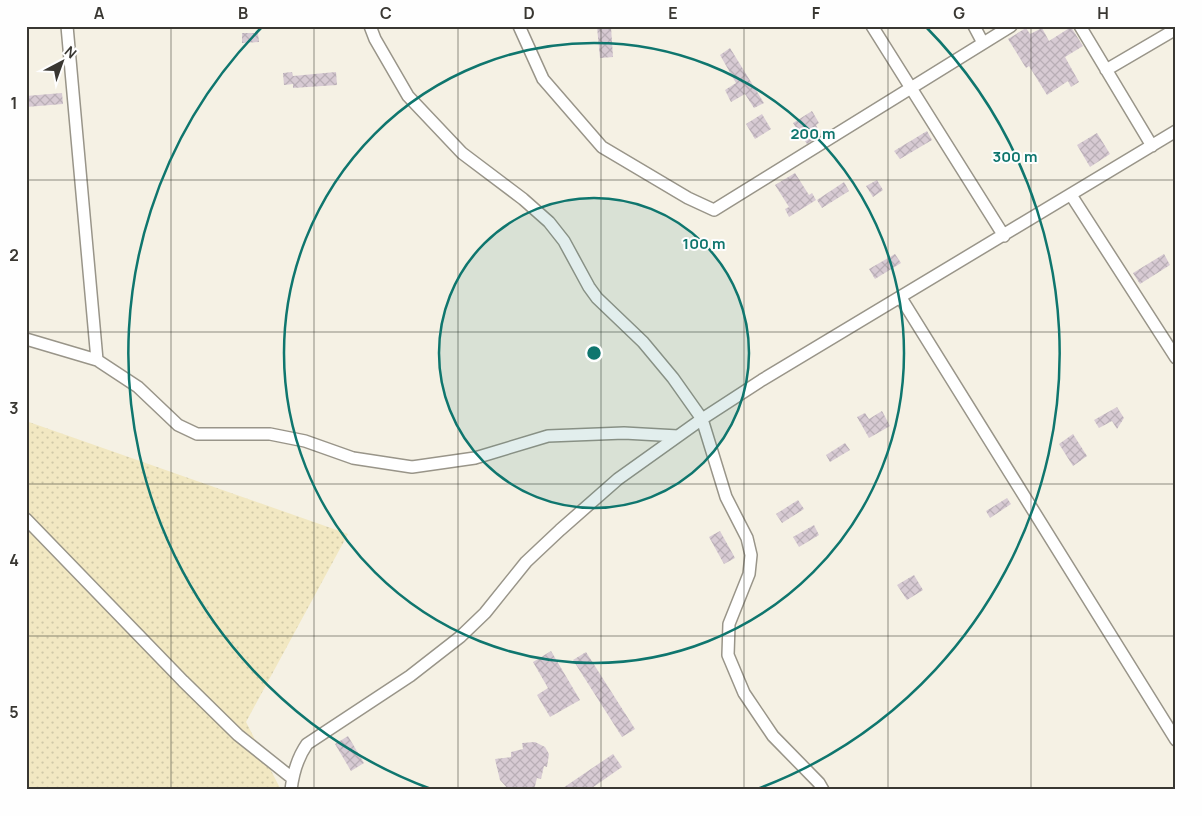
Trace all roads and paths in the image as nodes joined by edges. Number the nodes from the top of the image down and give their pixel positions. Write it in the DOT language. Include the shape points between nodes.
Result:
graph roads {
  1 [pos="66,26"];
  2 [pos="370,26"];
  3 [pos="519,26"];
  4 [pos="872,26"];
  5 [pos="974,26"];
  6 [pos="1011,26"];
  7 [pos="1080,26"];
  8 [pos="1176,29"];
  9 [pos="984,43"];
  10 [pos="1106,70"];
  11 [pos="910,89"];
  12 [pos="1176,131"];
  13 [pos="1152,146"];
  14 [pos="1071,195"];
  15 [pos="1004,236"];
  16 [pos="901,298"];
  17 [pos="26,339"];
  18 [pos="1176,358"];
  19 [pos="96,360"];
  20 [pos="702,418"];
  21 [pos="678,436"];
  22 [pos="26,518"];
  23 [pos="1176,740"];
  24 [pos="292,778"];
  25 [pos="291,790"];
  26 [pos="823,790"];
  1 -- 19 [label="street"];
  2 -- 20 [label="street" via="408,96 462,153 549,222 564,241 597,298 643,342"];
  3 -- 11 [label="street" via="543,79 602,147 714,210"];
  4 -- 11 [label="street"];
  5 -- 9 [label="street"];
  6 -- 9 [label="street"];
  7 -- 10 [label="street"];
  8 -- 10 [label="street"];
  9 -- 11 [label="street"];
  10 -- 13 [label="street"];
  11 -- 15 [label="street"];
  12 -- 13 [label="street"];
  13 -- 14 [label="street"];
  14 -- 15 [label="street"];
  14 -- 18 [label="street"];
  15 -- 16 [label="street"];
  16 -- 20 [label="street"];
  16 -- 23 [label="street"];
  17 -- 19 [label="street"];
  19 -- 21 [label="street" via="138,387 178,425 197,434 270,434 305,441 353,458 412,467 474,458 548,436 624,433"];
  20 -- 21 [label="street"];
  20 -- 26 [label="street" via="726,498 747,538 751,556 749,574 729,624 728,655 744,693 773,736"];
  21 -- 24 [label="street" via="618,479 560,530 526,562 485,613 460,637 410,676 307,744"];
  22 -- 24 [label="street" via="238,735"];
  24 -- 25 [label="street"];
}
